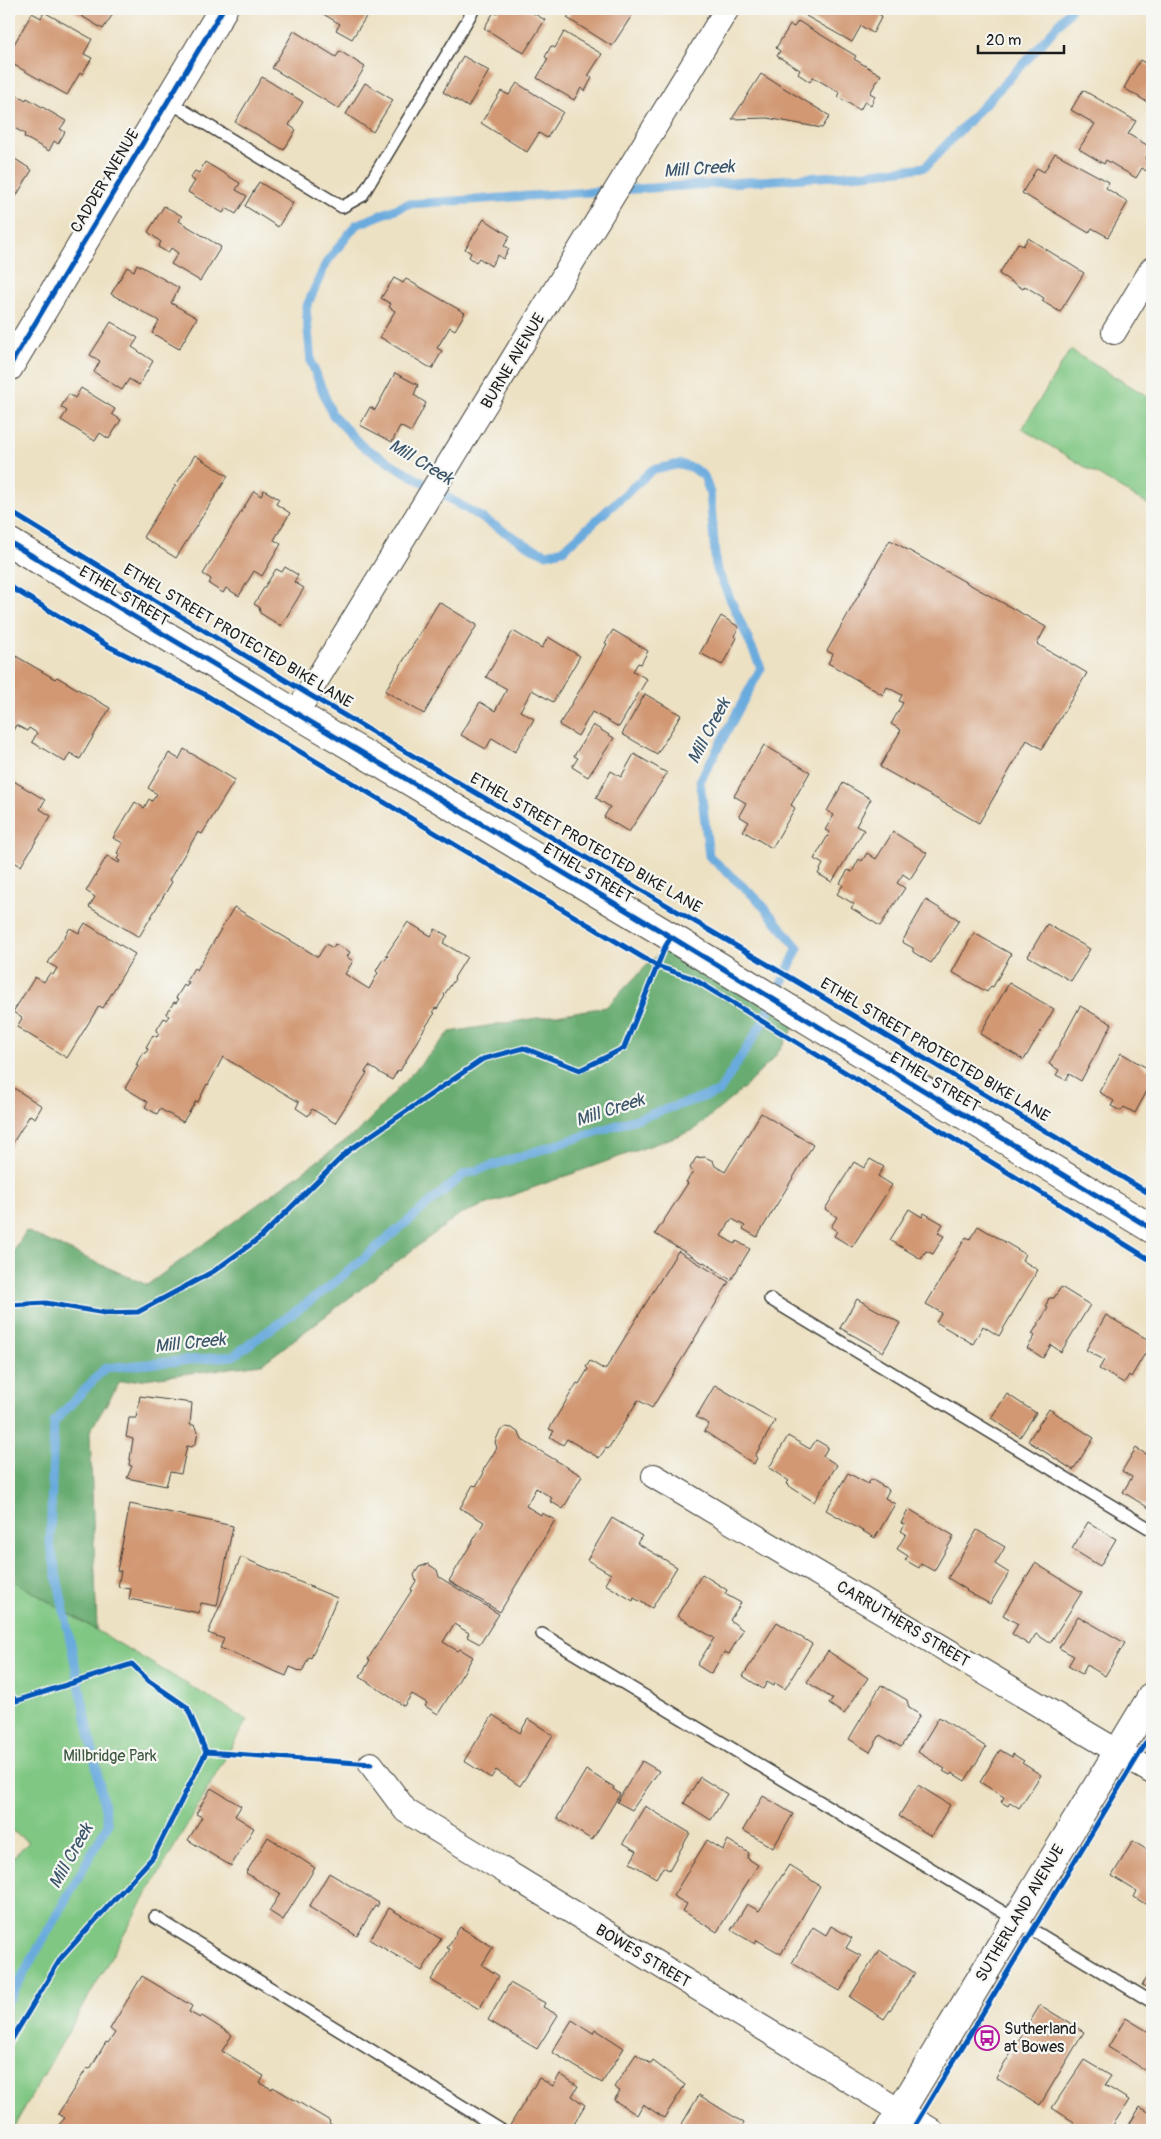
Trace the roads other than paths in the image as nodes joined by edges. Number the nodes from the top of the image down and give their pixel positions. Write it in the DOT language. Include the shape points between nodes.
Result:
graph roads {
  1 [pos="223,9"];
  2 [pos="474,9"];
  3 [pos="727,9"];
  4 [pos="168,101"];
  5 [pos="1152,269"];
  6 [pos="1114,332"];
  7 [pos="9,367"];
  8 [pos="9,542"];
  9 [pos="297,712"];
  10 [pos="1152,1228"];
  11 [pos="770,1299"];
  12 [pos="654,1476"];
  13 [pos="1152,1530"];
  14 [pos="542,1634"];
  15 [pos="1152,1696"];
  16 [pos="1118,1752"];
  17 [pos="371,1764"];
  18 [pos="1152,1772"];
  19 [pos="155,1917"];
  20 [pos="1016,1920"];
  21 [pos="1152,2002"];
  22 [pos="894,2121"];
  23 [pos="501,2130"];
  24 [pos="930,2130"];
  1 -- 4 [label="street, CADDER AVENUE"];
  2 -- 4 [label="lane" via="362,196 342,207"];
  3 -- 9 [label="street, BURNE AVENUE"];
  4 -- 7 [label="street, CADDER AVENUE"];
  5 -- 6 [label="street"];
  8 -- 9 [label="street, ETHEL STREET"];
  9 -- 10 [label="street, ETHEL STREET"];
  11 -- 13 [label="lane"];
  12 -- 16 [label="street, CARRUTHERS STREET"];
  14 -- 20 [label="lane"];
  15 -- 16 [label="street, SUTHERLAND AVENUE"];
  16 -- 18 [label="street, CARRUTHERS STREET"];
  16 -- 20 [label="street, SUTHERLAND AVENUE"];
  17 -- 22 [label="street, BOWES STREET" via="406,1811"];
  19 -- 23 [label="lane"];
  20 -- 21 [label="lane"];
  20 -- 22 [label="street, SUTHERLAND AVENUE"];
  22 -- 24 [label="street, BOWES STREET"];
}
